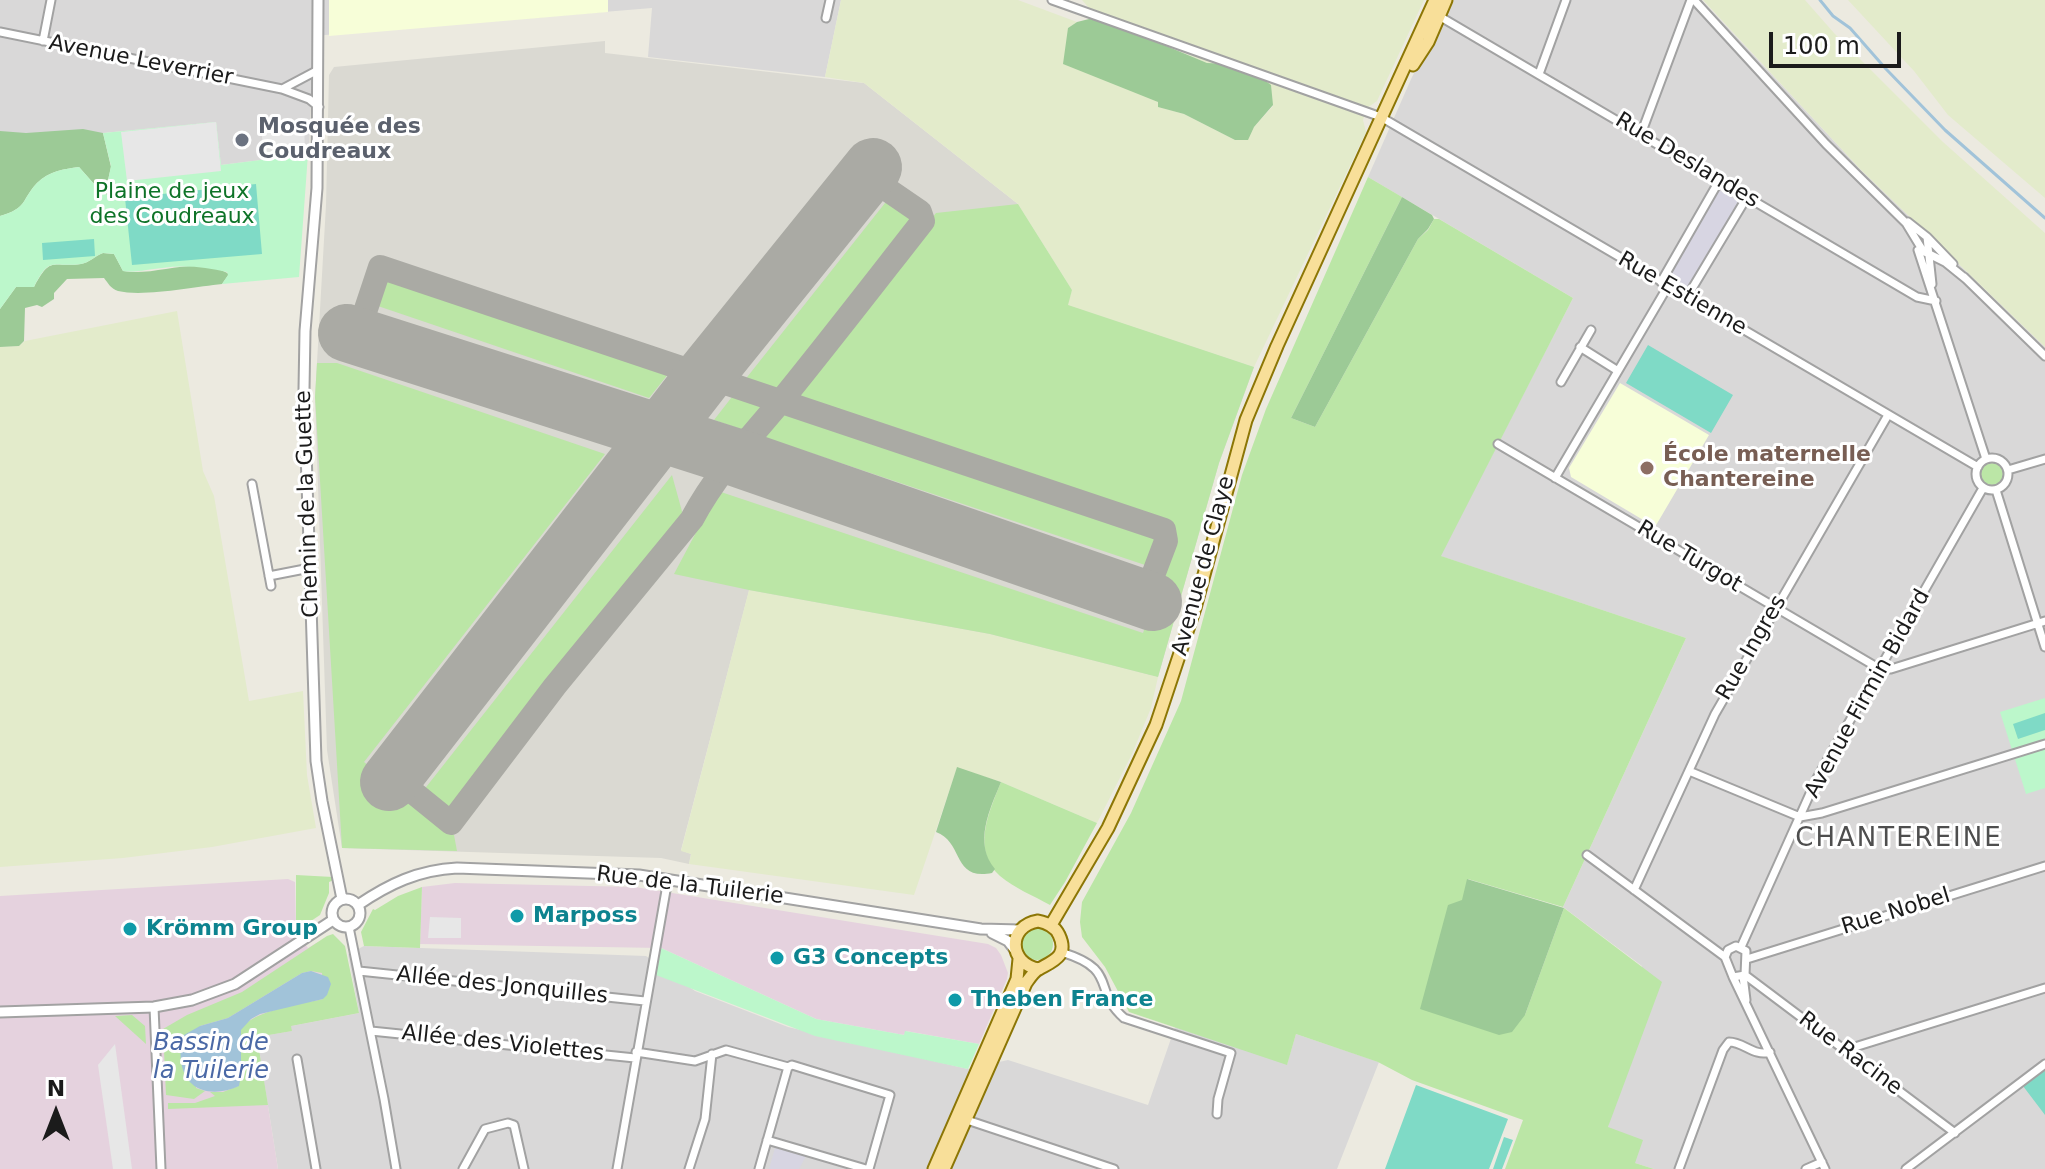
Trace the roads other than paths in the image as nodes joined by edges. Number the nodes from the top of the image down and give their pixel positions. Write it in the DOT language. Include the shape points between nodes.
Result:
graph roads {
  1 [pos="51,0"];
  2 [pos="318,0"];
  3 [pos="830,0"];
  4 [pos="1052,0"];
  5 [pos="1435,0"];
  6 [pos="1446,0"];
  7 [pos="1566,0"];
  8 [pos="1693,0"];
  9 [pos="1439,16"];
  10 [pos="826,18"];
  11 [pos="0,32"];
  12 [pos="43,41"];
  13 [pos="319,69"];
  14 [pos="1539,74"];
  15 [pos="300,80"];
  16 [pos="282,89"];
  17 [pos="300,95"];
  18 [pos="319,107"];
  19 [pos="1384,119"];
  20 [pos="1641,134"];
  21 [pos="1719,181"];
  22 [pos="1747,197"];
  23 [pos="1894,210"];
  24 [pos="1927,237"];
  25 [pos="1916,244"];
  26 [pos="1930,255"];
  27 [pos="1966,279"];
  28 [pos="1664,284"];
  29 [pos="1687,297"];
  30 [pos="1935,297"];
  31 [pos="1591,330"];
  32 [pos="1580,347"];
  33 [pos="2045,356"];
  34 [pos="1618,371"];
  35 [pos="1561,382"];
  36 [pos="1888,415"];
  37 [pos="1498,444"];
  38 [pos="1986,459"];
  39 [pos="2045,459"];
  40 [pos="1978,467"];
  41 [pos="2008,470"];
  42 [pos="1555,478"];
  43 [pos="252,484"];
  44 [pos="1983,488"];
  45 [pos="1996,490"];
  46 [pos="310,568"];
  47 [pos="269,576"];
  48 [pos="271,586"];
  49 [pos="1775,609"];
  50 [pos="2041,622"];
  51 [pos="2045,647"];
  52 [pos="1880,669"];
  53 [pos="2045,744"];
  54 [pos="1689,771"];
  55 [pos="1800,817"];
  56 [pos="1587,855"];
  57 [pos="2045,866"];
  58 [pos="668,879"];
  59 [pos="1634,890"];
  60 [pos="342,899"];
  61 [pos="358,905"];
  62 [pos="333,920"];
  63 [pos="1051,925"];
  64 [pos="349,927"];
  65 [pos="981,929"];
  66 [pos="1020,930"];
  67 [pos="1741,947"];
  68 [pos="1061,952"];
  69 [pos="1017,955"];
  70 [pos="1725,957"];
  71 [pos="1747,959"];
  72 [pos="1039,969"];
  73 [pos="359,971"];
  74 [pos="1744,976"];
  75 [pos="1733,977"];
  76 [pos="2045,988"];
  77 [pos="645,1001"];
  78 [pos="1746,1002"];
  79 [pos="154,1007"];
  80 [pos="0,1012"];
  81 [pos="371,1031"];
  82 [pos="1845,1050"];
  83 [pos="1770,1052"];
  84 [pos="712,1054"];
  85 [pos="636,1055"];
  86 [pos="297,1059"];
  87 [pos="2045,1064"];
  88 [pos="788,1067"];
  89 [pos="1217,1114"];
  90 [pos="967,1120"];
  91 [pos="1955,1133"];
  92 [pos="767,1140"];
  93 [pos="1824,1165"];
  94 [pos="161,1169"];
  95 [pos="316,1169"];
  96 [pos="396,1169"];
  97 [pos="463,1169"];
  98 [pos="524,1169"];
  99 [pos="617,1169"];
  100 [pos="689,1169"];
  101 [pos="759,1169"];
  102 [pos="866,1169"];
  103 [pos="934,1169"];
  104 [pos="944,1169"];
  105 [pos="1114,1169"];
  106 [pos="1679,1169"];
  107 [pos="1806,1169"];
  108 [pos="1906,1169"];
  1 -- 12 [label="street"];
  2 -- 13 [label="street, Chemin de la Guette"];
  3 -- 10 [label="street"];
  4 -- 19 [label="street, Rue Estienne"];
  5 -- 19 [label="main road, Avenue de Claye"];
  6 -- 9 [label="main road, Avenue de Claye"];
  7 -- 14 [label="street"];
  8 -- 20 [label="street"];
  8 -- 23 [label="street"];
  9 -- 14 [label="street, Rue Deslandes"];
  9 -- 19 [label="main road, Avenue de Claye"];
  11 -- 12 [label="street, Avenue Leverrier"];
  12 -- 16 [label="street, Avenue Leverrier"];
  13 -- 15 [label="street"];
  13 -- 18 [label="street, Chemin de la Guette"];
  14 -- 20 [label="street, Rue Deslandes"];
  15 -- 16 [label="street"];
  15 -- 17 [label="street"];
  16 -- 17 [label="street, Avenue Leverrier"];
  17 -- 18 [label="street, Avenue Leverrier"];
  18 -- 46 [label="street, Chemin de la Guette" via="304,361"];
  19 -- 28 [label="street, Rue Estienne"];
  19 -- 63 [label="main road, Avenue de Claye" via="1246,420 1195,608 1156,725 1108,828"];
  20 -- 21 [label="street, Rue Deslandes"];
  21 -- 22 [label="street, Rue Deslandes"];
  21 -- 28 [label="street"];
  22 -- 29 [label="street"];
  22 -- 30 [label="street, Rue Deslandes" via="1917,297"];
  23 -- 24 [label="street"];
  23 -- 25 [label="street"];
  24 -- 26 [label="street"];
  24 -- 27 [label="street"];
  25 -- 26 [label="street"];
  25 -- 30 [label="street"];
  26 -- 27 [label="street"];
  26 -- 30 [label="street"];
  27 -- 33 [label="street"];
  28 -- 29 [label="street, Rue Estienne"];
  28 -- 34 [label="street"];
  29 -- 36 [label="street, Rue Estienne"];
  30 -- 38 [label="street"];
  31 -- 32 [label="street"];
  32 -- 34 [label="street"];
  32 -- 35 [label="street"];
  34 -- 42 [label="street"];
  36 -- 40 [label="street, Rue Estienne"];
  36 -- 49 [label="street, Rue Ingres"];
  37 -- 42 [label="street, Rue Turgot"];
  38 -- 40 [label="street"];
  38 -- 41 [label="street" via="1997,459"];
  39 -- 41 [label="street"];
  40 -- 44 [label="street" via="1977,481"];
  41 -- 45 [label="street" via="2005,485"];
  42 -- 49 [label="street, Rue Turgot"];
  43 -- 47 [label="street"];
  44 -- 45 [label="street"];
  44 -- 52 [label="street, Avenue Firmin Bidard"];
  45 -- 50 [label="street"];
  46 -- 47 [label="street"];
  46 -- 60 [label="street, Chemin de la Guette" via="317,769"];
  47 -- 48 [label="street"];
  49 -- 52 [label="street, Rue Turgot"];
  49 -- 54 [label="street, Rue Ingres"];
  50 -- 51 [label="street"];
  50 -- 52 [label="street"];
  52 -- 55 [label="street, Avenue Firmin Bidard"];
  53 -- 55 [label="street"];
  54 -- 55 [label="street"];
  54 -- 59 [label="street, Rue Ingres"];
  55 -- 67 [label="street, Avenue Firmin Bidard"];
  56 -- 59 [label="street"];
  57 -- 71 [label="street, Rue Nobel"];
  58 -- 61 [label="street, Rue de la Tuilerie" via="625,873 445,869 404,878"];
  58 -- 65 [label="street, Rue de la Tuilerie"];
  58 -- 77 [label="street"];
  59 -- 70 [label="street"];
  60 -- 61 [label="street"];
  60 -- 62 [label="street" via="333,907"];
  61 -- 64 [label="street" via="359,918"];
  62 -- 64 [label="street"];
  62 -- 79 [label="street" via="235,984"];
  63 -- 66 [label="main road" via="1031,922"];
  63 -- 68 [label="main road" via="1059,934"];
  64 -- 73 [label="street"];
  65 -- 66 [label="street, Rue de la Tuilerie"];
  65 -- 69 [label="street, Rue de la Tuilerie" via="1002,938"];
  66 -- 69 [label="main road" via="1014,943"];
  67 -- 70 [label="street" via="1731,947"];
  67 -- 71 [label="street"];
  68 -- 72 [label="main road"];
  68 -- 89 [label="street" via="1096,969 1124,1018 1231,1053"];
  69 -- 72 [label="main road"];
  69 -- 103 [label="main road" via="1017,979"];
  70 -- 75 [label="street"];
  71 -- 74 [label="street"];
  72 -- 90 [label="main road" via="1026,983"];
  73 -- 77 [label="street, Allée des Jonquilles"];
  73 -- 81 [label="street"];
  74 -- 75 [label="street"];
  74 -- 78 [label="street"];
  74 -- 82 [label="street, Rue Racine"];
  75 -- 78 [label="street"];
  76 -- 82 [label="street"];
  77 -- 85 [label="street"];
  78 -- 83 [label="street"];
  79 -- 80 [label="street"];
  79 -- 94 [label="street"];
  81 -- 85 [label="street, Allée des Violettes"];
  81 -- 96 [label="street"];
  82 -- 91 [label="street, Rue Racine"];
  83 -- 93 [label="street"];
  83 -- 106 [label="street" via="1729,1042"];
  84 -- 85 [label="street, Allée des Violettes" via="695,1061"];
  84 -- 88 [label="street, Allée des Violettes" via="728,1051"];
  84 -- 100 [label="street" via="705,1119"];
  85 -- 99 [label="street"];
  86 -- 95 [label="street"];
  87 -- 91 [label="street"];
  88 -- 92 [label="street"];
  88 -- 102 [label="street, Allée des Violettes" via="890,1095"];
  90 -- 104 [label="main road"];
  90 -- 105 [label="street"];
  91 -- 108 [label="street"];
  92 -- 101 [label="street"];
  92 -- 102 [label="street"];
  93 -- 107 [label="street"];
  97 -- 98 [label="street" via="485,1129 508,1123 514,1125"];
}
